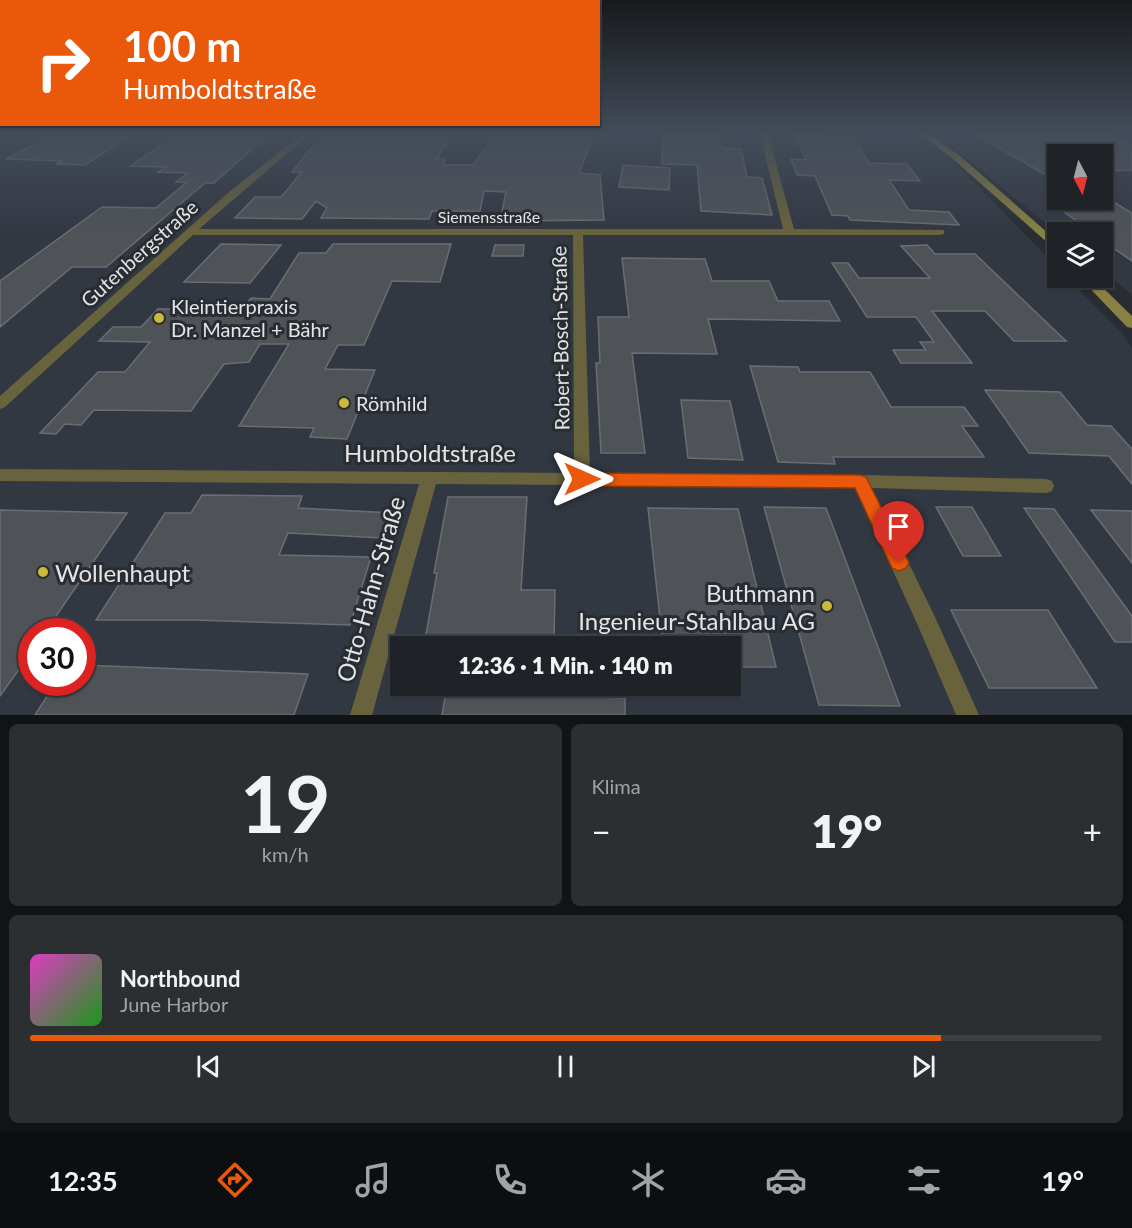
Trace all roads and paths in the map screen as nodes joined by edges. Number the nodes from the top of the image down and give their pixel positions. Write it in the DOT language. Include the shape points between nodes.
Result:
graph roads {
  1 [pos="263,167"];
  2 [pos="773,167"];
  3 [pos="967,167"];
  4 [pos="578,231"];
  5 [pos="789,231"];
  6 [pos="189,232"];
  7 [pos="940,232"];
  8 [pos="1047,239"];
  9 [pos="1096,288"];
  10 [pos="1132,324"];
  11 [pos="0,404"];
  12 [pos="0,475"];
  13 [pos="429,478"];
  14 [pos="582,479"];
  15 [pos="860,481"];
  16 [pos="1046,486"];
  17 [pos="361,715"];
  18 [pos="968,715"];
  1 -- 6 [label="street, Gutenbergstraße"];
  2 -- 5 [label="street"];
  3 -- 8 [label="main road"];
  4 -- 5 [label="street, Siemensstraße"];
  4 -- 6 [label="street, Siemensstraße"];
  4 -- 14 [label="street, Robert-Bosch-Straße"];
  5 -- 7 [label="street, Siemensstraße"];
  6 -- 11 [label="street, Gutenbergstraße"];
  9 -- 10 [label="main road"];
  12 -- 13 [label="street, Humboldtstraße"];
  13 -- 14 [label="street, Humboldtstraße"];
  13 -- 17 [label="street, Otto-Hahn-Straße"];
  14 -- 15 [label="street, Humboldtstraße"];
  15 -- 16 [label="street, Humboldtstraße"];
  15 -- 18 [label="street"];
}
